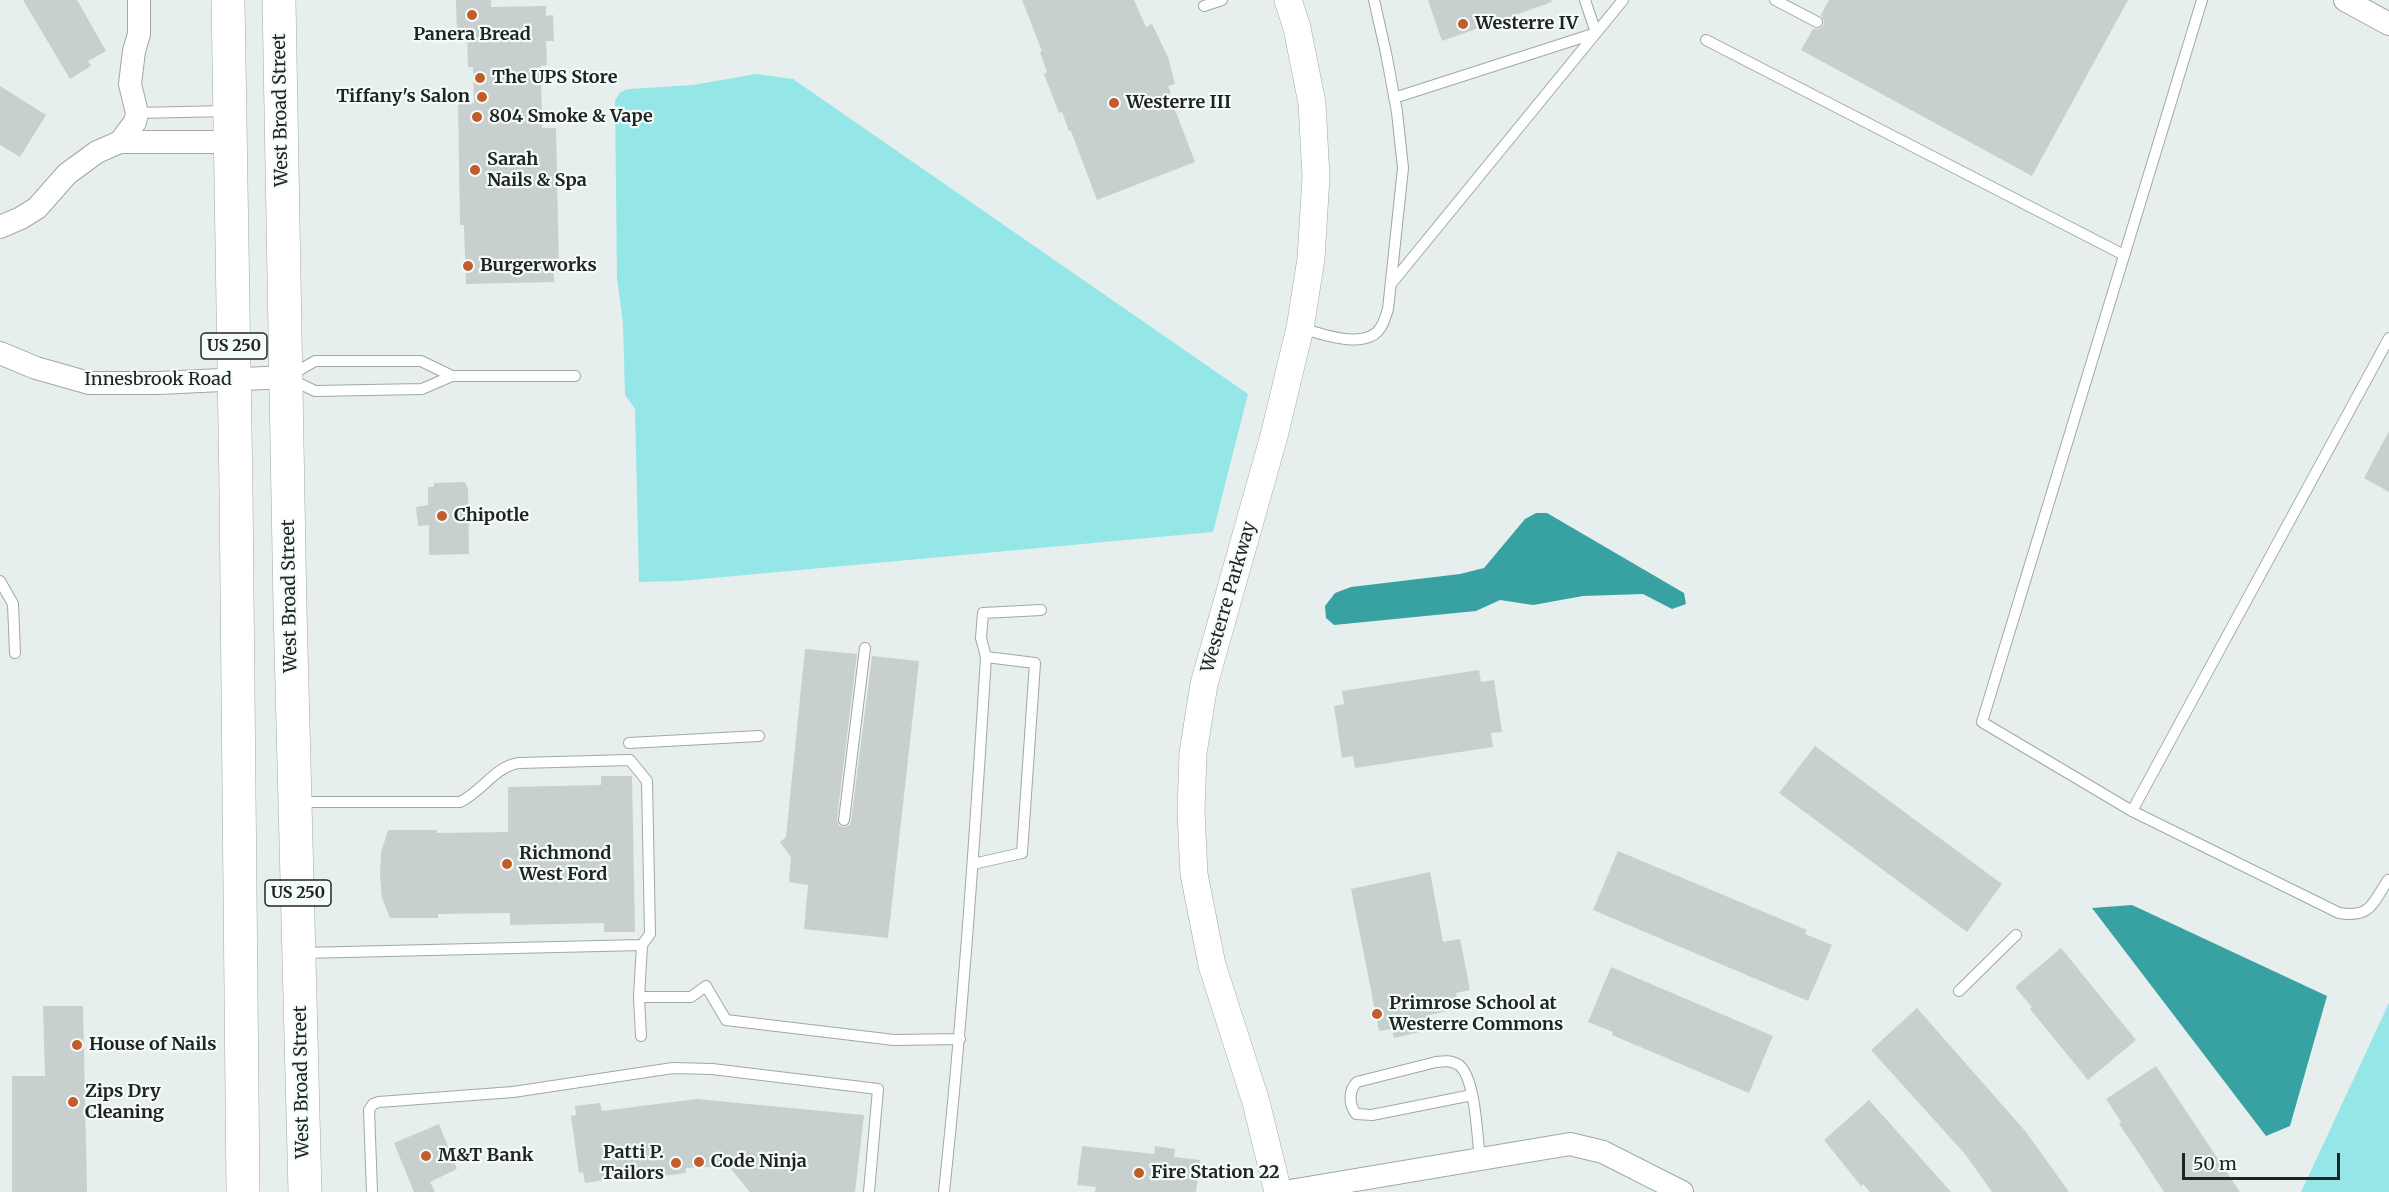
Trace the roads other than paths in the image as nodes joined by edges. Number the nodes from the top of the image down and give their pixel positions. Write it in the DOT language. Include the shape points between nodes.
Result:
graph roads {
  1 [pos="139,0"];
  2 [pos="228,0"];
  3 [pos="279,0"];
  4 [pos="1222,0"];
  5 [pos="1288,0"];
  6 [pos="1374,0"];
  7 [pos="1585,0"];
  8 [pos="1623,0"];
  9 [pos="1775,0"];
  10 [pos="2202,0"];
  11 [pos="2345,0"];
  12 [pos="1204,6"];
  13 [pos="1817,22"];
  14 [pos="2389,24"];
  15 [pos="1596,33"];
  16 [pos="1706,40"];
  17 [pos="1394,98"];
  18 [pos="137,112"];
  19 [pos="230,127"];
  20 [pos="120,142"];
  21 [pos="0,227"];
  22 [pos="2124,255"];
  23 [pos="1391,284"];
  24 [pos="1300,328"];
  25 [pos="2389,338"];
  26 [pos="0,353"];
  27 [pos="452,376"];
  28 [pos="575,376"];
  29 [pos="286,377"];
  30 [pos="235,380"];
  31 [pos="0,581"];
  32 [pos="1041,610"];
  33 [pos="865,648"];
  34 [pos="15,653"];
  35 [pos="986,657"];
  36 [pos="759,736"];
  37 [pos="629,743"];
  38 [pos="295,802"];
  39 [pos="2132,811"];
  40 [pos="844,820"];
  41 [pos="973,864"];
  42 [pos="2388,880"];
  43 [pos="2016,935"];
  44 [pos="642,945"];
  45 [pos="299,953"];
  46 [pos="1959,991"];
  47 [pos="639,998"];
  48 [pos="641,1036"];
  49 [pos="960,1039"];
  50 [pos="1472,1095"];
  51 [pos="1480,1159"];
  52 [pos="243,1192"];
  53 [pos="305,1192"];
  54 [pos="372,1192"];
  55 [pos="869,1192"];
  56 [pos="944,1192"];
  57 [pos="1278,1192"];
  58 [pos="1284,1192"];
  59 [pos="1682,1192"];
  1 -- 18 [label="street" via="139,34 130,84"];
  2 -- 19 [label="main road, US 250"];
  3 -- 29 [label="main road, West Broad Street / US 250"];
  4 -- 12 [label="lane"];
  5 -- 24 [label="street, Westerre Parkway" via="1312,103 1316,177 1311,260"];
  6 -- 17 [label="lane"];
  7 -- 15 [label="lane"];
  8 -- 15 [label="lane"];
  9 -- 13 [label="lane"];
  10 -- 22 [label="lane"];
  11 -- 14 [label="street"];
  15 -- 17 [label="lane"];
  15 -- 23 [label="lane"];
  16 -- 22 [label="lane"];
  17 -- 23 [label="lane" via="1403,168"];
  18 -- 19 [label="lane"];
  18 -- 20 [label="street" via="135,122"];
  19 -- 20 [label="street"];
  19 -- 30 [label="main road, US 250"];
  20 -- 21 [label="street" via="80,163 37,208"];
  22 -- 39 [label="lane" via="1982,722"];
  23 -- 24 [label="lane" via="1381,328 1370,338 1349,340"];
  24 -- 57 [label="street, Westerre Parkway" via="1274,436 1204,684 1193,753 1191,812 1194,874 1212,965 1256,1102"];
  25 -- 39 [label="lane"];
  26 -- 30 [label="street, Innesbrook Road" via="89,383"];
  27 -- 28 [label="lane"];
  27 -- 29 [label="lane" via="422,389 315,391"];
  27 -- 29 [label="lane" via="421,361 315,362"];
  29 -- 30 [label="street, Innesbrook Road"];
  29 -- 38 [label="main road, West Broad Street / US 250"];
  30 -- 52 [label="main road, US 250"];
  31 -- 34 [label="lane" via="13,604"];
  32 -- 35 [label="lane" via="983,613 981,638"];
  33 -- 40 [label="lane"];
  35 -- 41 [label="lane"];
  35 -- 41 [label="lane" via="1035,663 1022,853"];
  36 -- 37 [label="lane"];
  38 -- 44 [label="lane" via="460,802 507,765 630,760 647,781 650,934"];
  38 -- 45 [label="main road, West Broad Street / US 250"];
  39 -- 42 [label="lane" via="2339,913 2357,916 2369,909"];
  41 -- 49 [label="lane"];
  43 -- 46 [label="lane"];
  44 -- 45 [label="lane"];
  44 -- 47 [label="lane"];
  45 -- 53 [label="main road, West Broad Street / US 250"];
  47 -- 48 [label="lane"];
  47 -- 49 [label="lane" via="691,997 706,986 726,1020 894,1040"];
  49 -- 56 [label="lane"];
  50 -- 50 [label="lane" via="1463,1070 1448,1060 1357,1082 1350,1101 1356,1114 1372,1115"];
  50 -- 51 [label="lane"];
  51 -- 58 [label="street"];
  51 -- 59 [label="street" via="1570,1144 1603,1152"];
  54 -- 55 [label="lane" via="369,1110 373,1104 486,1094 673,1068 878,1089"];
}
